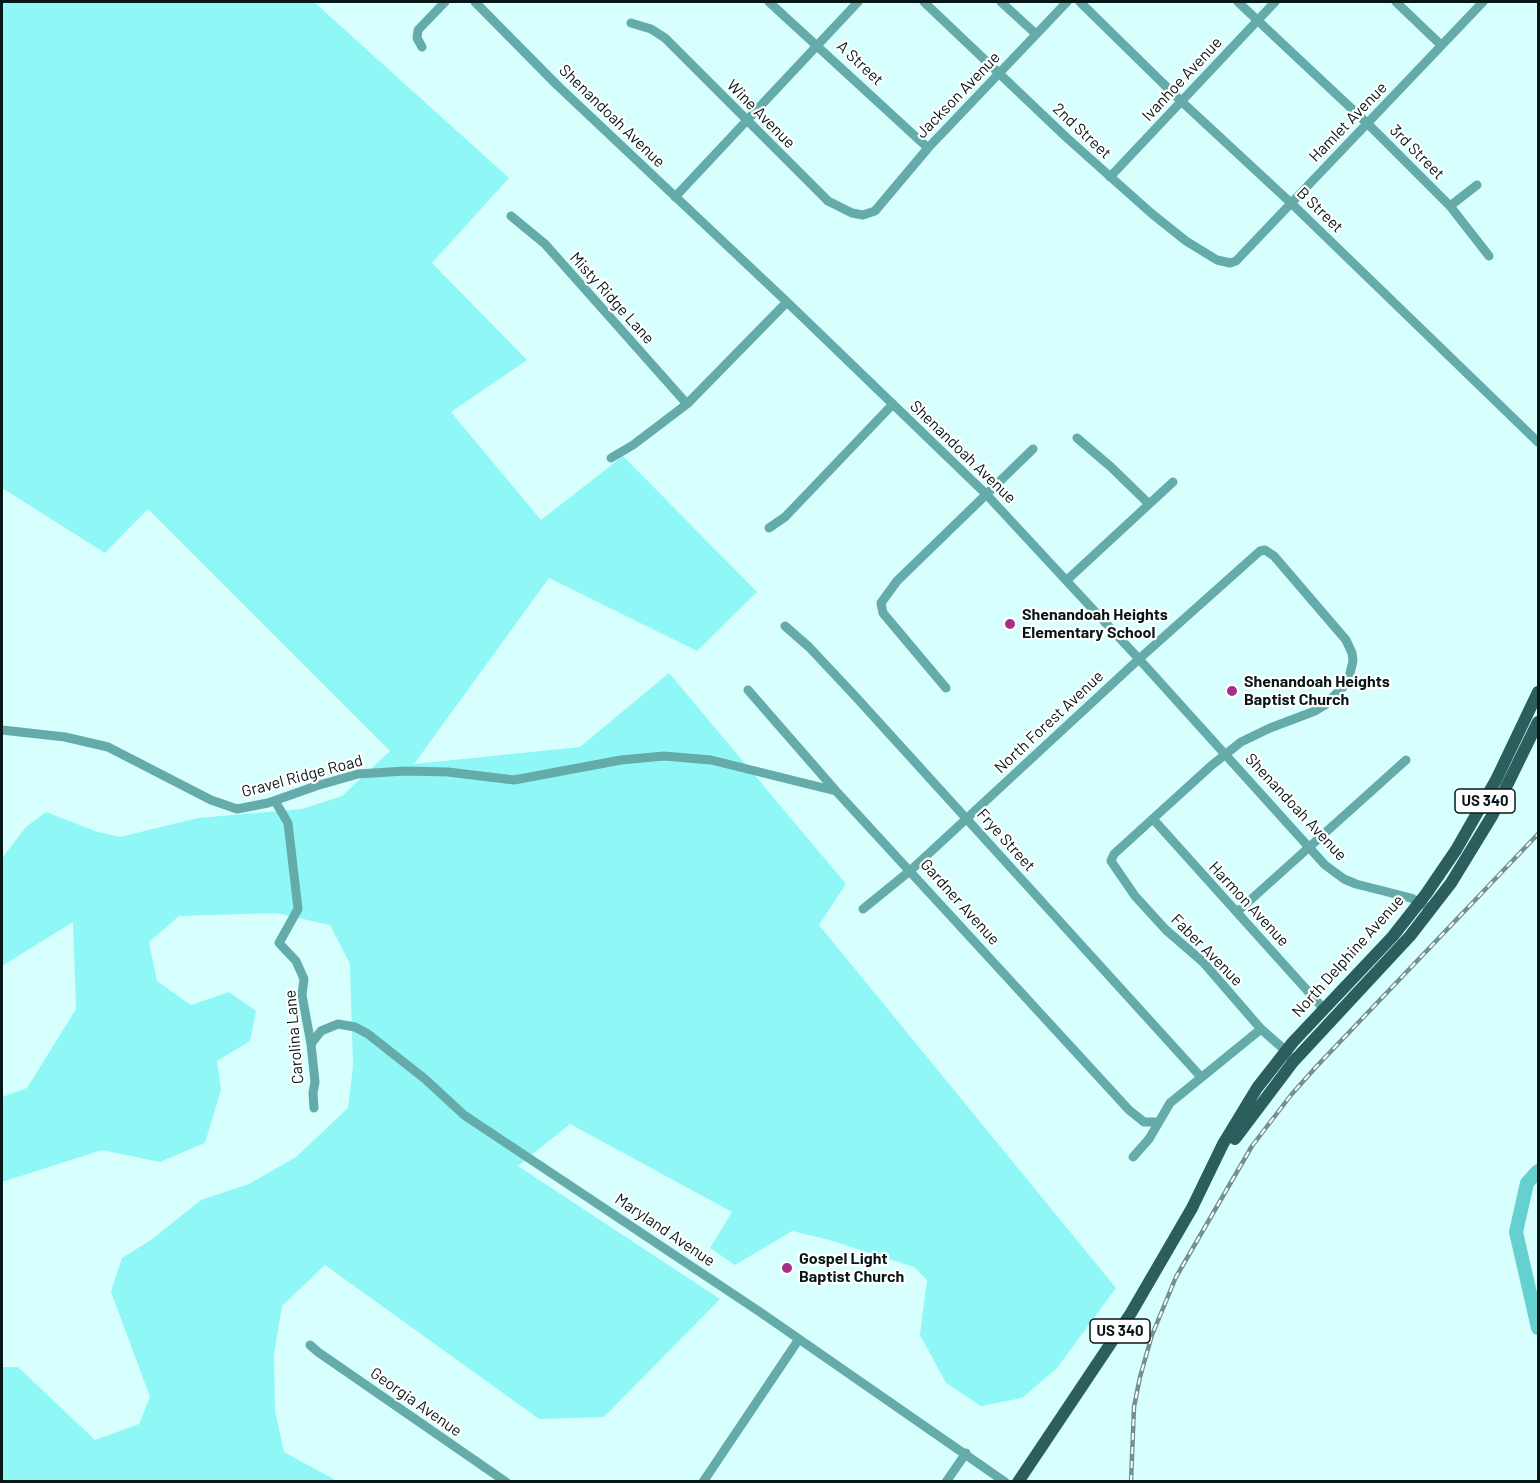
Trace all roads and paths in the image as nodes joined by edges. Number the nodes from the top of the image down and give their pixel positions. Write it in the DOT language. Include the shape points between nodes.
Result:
graph roads {
  1 [pos="445,2"];
  2 [pos="475,2"];
  3 [pos="770,2"];
  4 [pos="858,2"];
  5 [pos="924,2"];
  6 [pos="1001,2"];
  7 [pos="1067,2"];
  8 [pos="1080,2"];
  9 [pos="1238,2"];
  10 [pos="1275,2"];
  11 [pos="1396,2"];
  12 [pos="1483,2"];
  13 [pos="1258,20"];
  14 [pos="631,23"];
  15 [pos="1036,34"];
  16 [pos="818,45"];
  17 [pos="1441,45"];
  18 [pos="422,47"];
  19 [pos="1000,73"];
  20 [pos="1181,101"];
  21 [pos="747,120"];
  22 [pos="1368,124"];
  23 [pos="928,148"];
  24 [pos="1110,177"];
  25 [pos="1477,185"];
  26 [pos="675,197"];
  27 [pos="1292,203"];
  28 [pos="1450,206"];
  29 [pos="875,211"];
  30 [pos="511,216"];
  31 [pos="1489,256"];
  32 [pos="1233,262"];
  33 [pos="787,302"];
  34 [pos="687,404"];
  35 [pos="893,404"];
  36 [pos="1077,438"];
  37 [pos="1539,442"];
  38 [pos="1033,449"];
  39 [pos="610,458"];
  40 [pos="1173,482"];
  41 [pos="986,494"];
  42 [pos="1149,504"];
  43 [pos="769,528"];
  44 [pos="1067,580"];
  45 [pos="785,626"];
  46 [pos="1140,659"];
  47 [pos="946,688"];
  48 [pos="748,690"];
  49 [pos="1539,692"];
  50 [pos="1539,722"];
  51 [pos="2,730"];
  52 [pos="1226,754"];
  53 [pos="1406,760"];
  54 [pos="836,790"];
  55 [pos="275,801"];
  56 [pos="966,819"];
  57 [pos="1153,819"];
  58 [pos="1310,848"];
  59 [pos="911,870"];
  60 [pos="1419,903"];
  61 [pos="863,909"];
  62 [pos="1431,909"];
  63 [pos="1238,912"];
  64 [pos="1323,1008"];
  65 [pos="1261,1029"];
  66 [pos="311,1044"];
  67 [pos="1289,1057"];
  68 [pos="1202,1077"];
  69 [pos="314,1108"];
  70 [pos="1158,1122"];
  71 [pos="1133,1157"];
  72 [pos="799,1339"];
  73 [pos="310,1345"];
  74 [pos="966,1453"];
  75 [pos="506,1482"];
  76 [pos="703,1482"];
  77 [pos="946,1482"];
  78 [pos="1005,1482"];
  79 [pos="1018,1482"];
  1 -- 18 [label="street" via="418,30"];
  2 -- 26 [label="street, Shenandoah Avenue"];
  3 -- 16 [label="street, A Street"];
  4 -- 16 [label="street"];
  5 -- 19 [label="street, 2nd Street"];
  6 -- 15 [label="street"];
  7 -- 15 [label="street, Jackson Avenue"];
  8 -- 20 [label="street, B Street"];
  9 -- 13 [label="street, 3rd Street"];
  10 -- 13 [label="street, Ivanhoe Avenue"];
  11 -- 17 [label="street"];
  12 -- 17 [label="street, Hamlet Avenue"];
  13 -- 20 [label="street, Ivanhoe Avenue"];
  13 -- 22 [label="street, 3rd Street"];
  14 -- 21 [label="street, Wine Avenue" via="664,38"];
  15 -- 19 [label="street, Jackson Avenue"];
  16 -- 21 [label="street"];
  16 -- 23 [label="street, A Street"];
  17 -- 22 [label="street, Hamlet Avenue"];
  19 -- 23 [label="street, Jackson Avenue"];
  19 -- 24 [label="street, 2nd Street"];
  20 -- 24 [label="street, Ivanhoe Avenue"];
  20 -- 27 [label="street, B Street"];
  21 -- 26 [label="street"];
  21 -- 29 [label="street, Wine Avenue" via="828,201 855,214"];
  22 -- 27 [label="street, Hamlet Avenue"];
  22 -- 28 [label="street, 3rd Street"];
  23 -- 29 [label="street, Jackson Avenue"];
  24 -- 32 [label="street, 2nd Street" via="1186,241 1217,260"];
  25 -- 28 [label="street"];
  26 -- 33 [label="street, Shenandoah Avenue"];
  27 -- 32 [label="street, Hamlet Avenue"];
  27 -- 37 [label="street, B Street"];
  28 -- 31 [label="street, 3rd Street"];
  30 -- 34 [label="street, Misty Ridge Lane" via="545,244"];
  33 -- 34 [label="street"];
  33 -- 35 [label="street, Shenandoah Avenue"];
  34 -- 39 [label="street" via="633,446"];
  35 -- 41 [label="street, Shenandoah Avenue"];
  35 -- 43 [label="street" via="785,517"];
  36 -- 42 [label="street"];
  38 -- 41 [label="street"];
  40 -- 42 [label="street"];
  41 -- 44 [label="street, Shenandoah Avenue"];
  41 -- 47 [label="street" via="897,581 881,603 883,613"];
  42 -- 44 [label="street"];
  44 -- 46 [label="street, Shenandoah Avenue"];
  45 -- 56 [label="street, Frye Street" via="822,661"];
  46 -- 52 [label="street, Shenandoah Avenue"];
  46 -- 52 [label="street, North Forest Avenue" via="1260,551 1274,556 1350,646 1352,670 1343,687 1315,711 1254,735"];
  46 -- 56 [label="street, North Forest Avenue"];
  48 -- 54 [label="street, Gardner Avenue"];
  49 -- 60 [label="main road, North Delphine Avenue / US 340" via="1477,816"];
  50 -- 62 [label="main road, North Delphine Avenue / US 340" via="1492,816"];
  51 -- 55 [label="street, Gravel Ridge Road" via="65,737 108,747 211,800 237,809"];
  52 -- 57 [label="street"];
  52 -- 58 [label="street, Shenandoah Avenue"];
  53 -- 58 [label="street"];
  54 -- 55 [label="street, Gravel Ridge Road" via="691,757 649,757 514,780 448,772 358,774"];
  54 -- 59 [label="street, Gardner Avenue"];
  55 -- 66 [label="street, Carolina Lane" via="288,823 298,909 279,943 296,961 304,979 302,995"];
  56 -- 59 [label="street, North Forest Avenue"];
  56 -- 68 [label="street, Frye Street"];
  57 -- 63 [label="street, Harmon Avenue"];
  57 -- 65 [label="street, Faber Avenue" via="1114,854 1112,866 1166,930 1203,962"];
  58 -- 60 [label="street, Shenandoah Avenue" via="1344,879"];
  58 -- 63 [label="street"];
  59 -- 61 [label="street, North Forest Avenue"];
  59 -- 70 [label="street, Gardner Avenue" via="1129,1110 1144,1122"];
  60 -- 62 [label="street, Shenandoah Avenue"];
  60 -- 64 [label="main road, North Delphine Avenue / US 340" via="1393,936"];
  62 -- 67 [label="main road, North Delphine Avenue / US 340" via="1384,965"];
  63 -- 64 [label="street, Harmon Avenue"];
  64 -- 67 [label="main road, North Delphine Avenue / US 340"];
  65 -- 67 [label="street, Faber Avenue"];
  65 -- 68 [label="street"];
  66 -- 69 [label="street, Carolina Lane"];
  66 -- 72 [label="street, Maryland Avenue" via="321,1031 338,1024 368,1034 425,1078 464,1115"];
  67 -- 79 [label="main road, North Delphine Avenue / US 340" via="1257,1088 1131,1313"];
  68 -- 70 [label="street" via="1170,1103"];
  70 -- 71 [label="street"];
  72 -- 74 [label="street, Maryland Avenue"];
  72 -- 76 [label="street"];
  73 -- 75 [label="street, Georgia Avenue"];
  74 -- 77 [label="street"];
  74 -- 78 [label="street, Maryland Avenue"];
}
